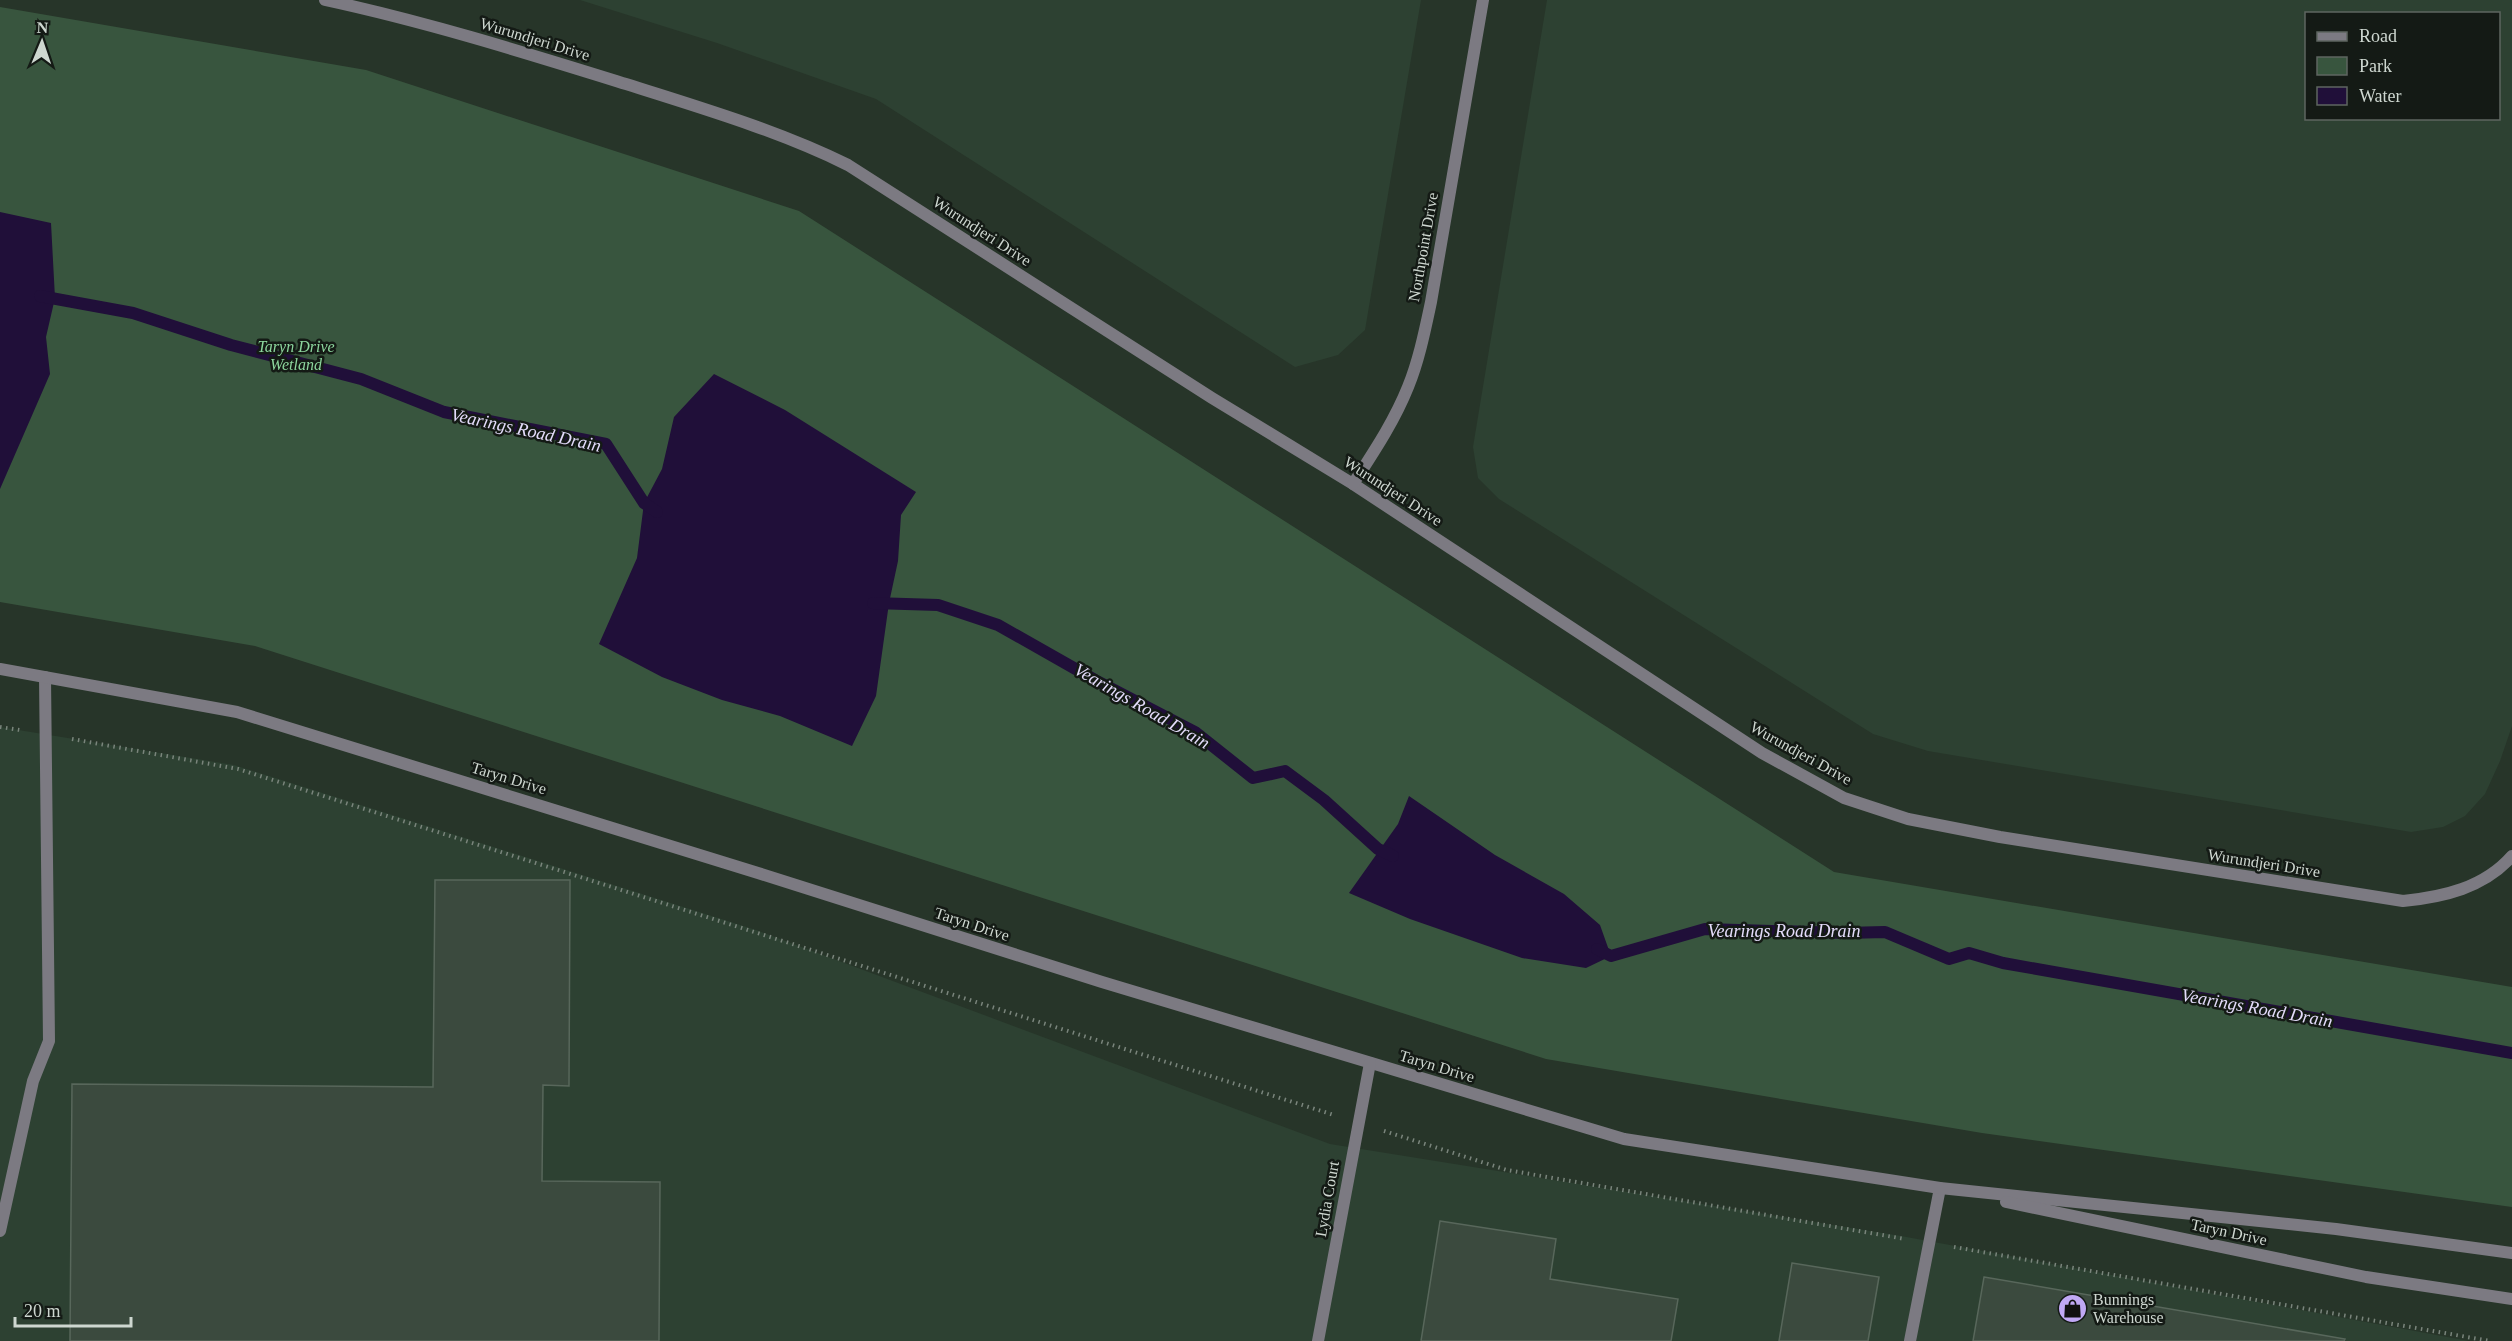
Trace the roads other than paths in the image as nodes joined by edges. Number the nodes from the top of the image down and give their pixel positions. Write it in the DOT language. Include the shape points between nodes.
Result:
graph roads {
  1 [pos="325,0"];
  2 [pos="1483,0"];
  3 [pos="1353,484"];
  4 [pos="0,669"];
  5 [pos="45,677"];
  6 [pos="2512,856"];
  7 [pos="1370,1063"];
  8 [pos="1940,1188"];
  9 [pos="0,1231"];
  10 [pos="2512,1253"];
  11 [pos="2512,1299"];
  12 [pos="1318,1341"];
  13 [pos="1910,1341"];
  1 -- 3 [label="street, Wurundjeri Drive" via="509,47 806,145 848,165"];
  2 -- 3 [label="street, Northpoint Drive" via="1422,344 1408,387"];
  3 -- 6 [label="street, Wurundjeri Drive" via="1762,753 1844,798 1908,819 2403,901 2434,898 2470,885 2486,878"];
  4 -- 5 [label="street, Taryn Drive"];
  5 -- 7 [label="street, Taryn Drive" via="237,712"];
  5 -- 9 [label="street" via="49,1041 33,1081"];
  7 -- 8 [label="street, Taryn Drive" via="1624,1139"];
  7 -- 12 [label="street, Lydia Court"];
  8 -- 10 [label="street, Taryn Drive" via="2324,1228"];
  8 -- 11 [label="street, Taryn Drive" via="2366,1278"];
  8 -- 13 [label="street"];
}
